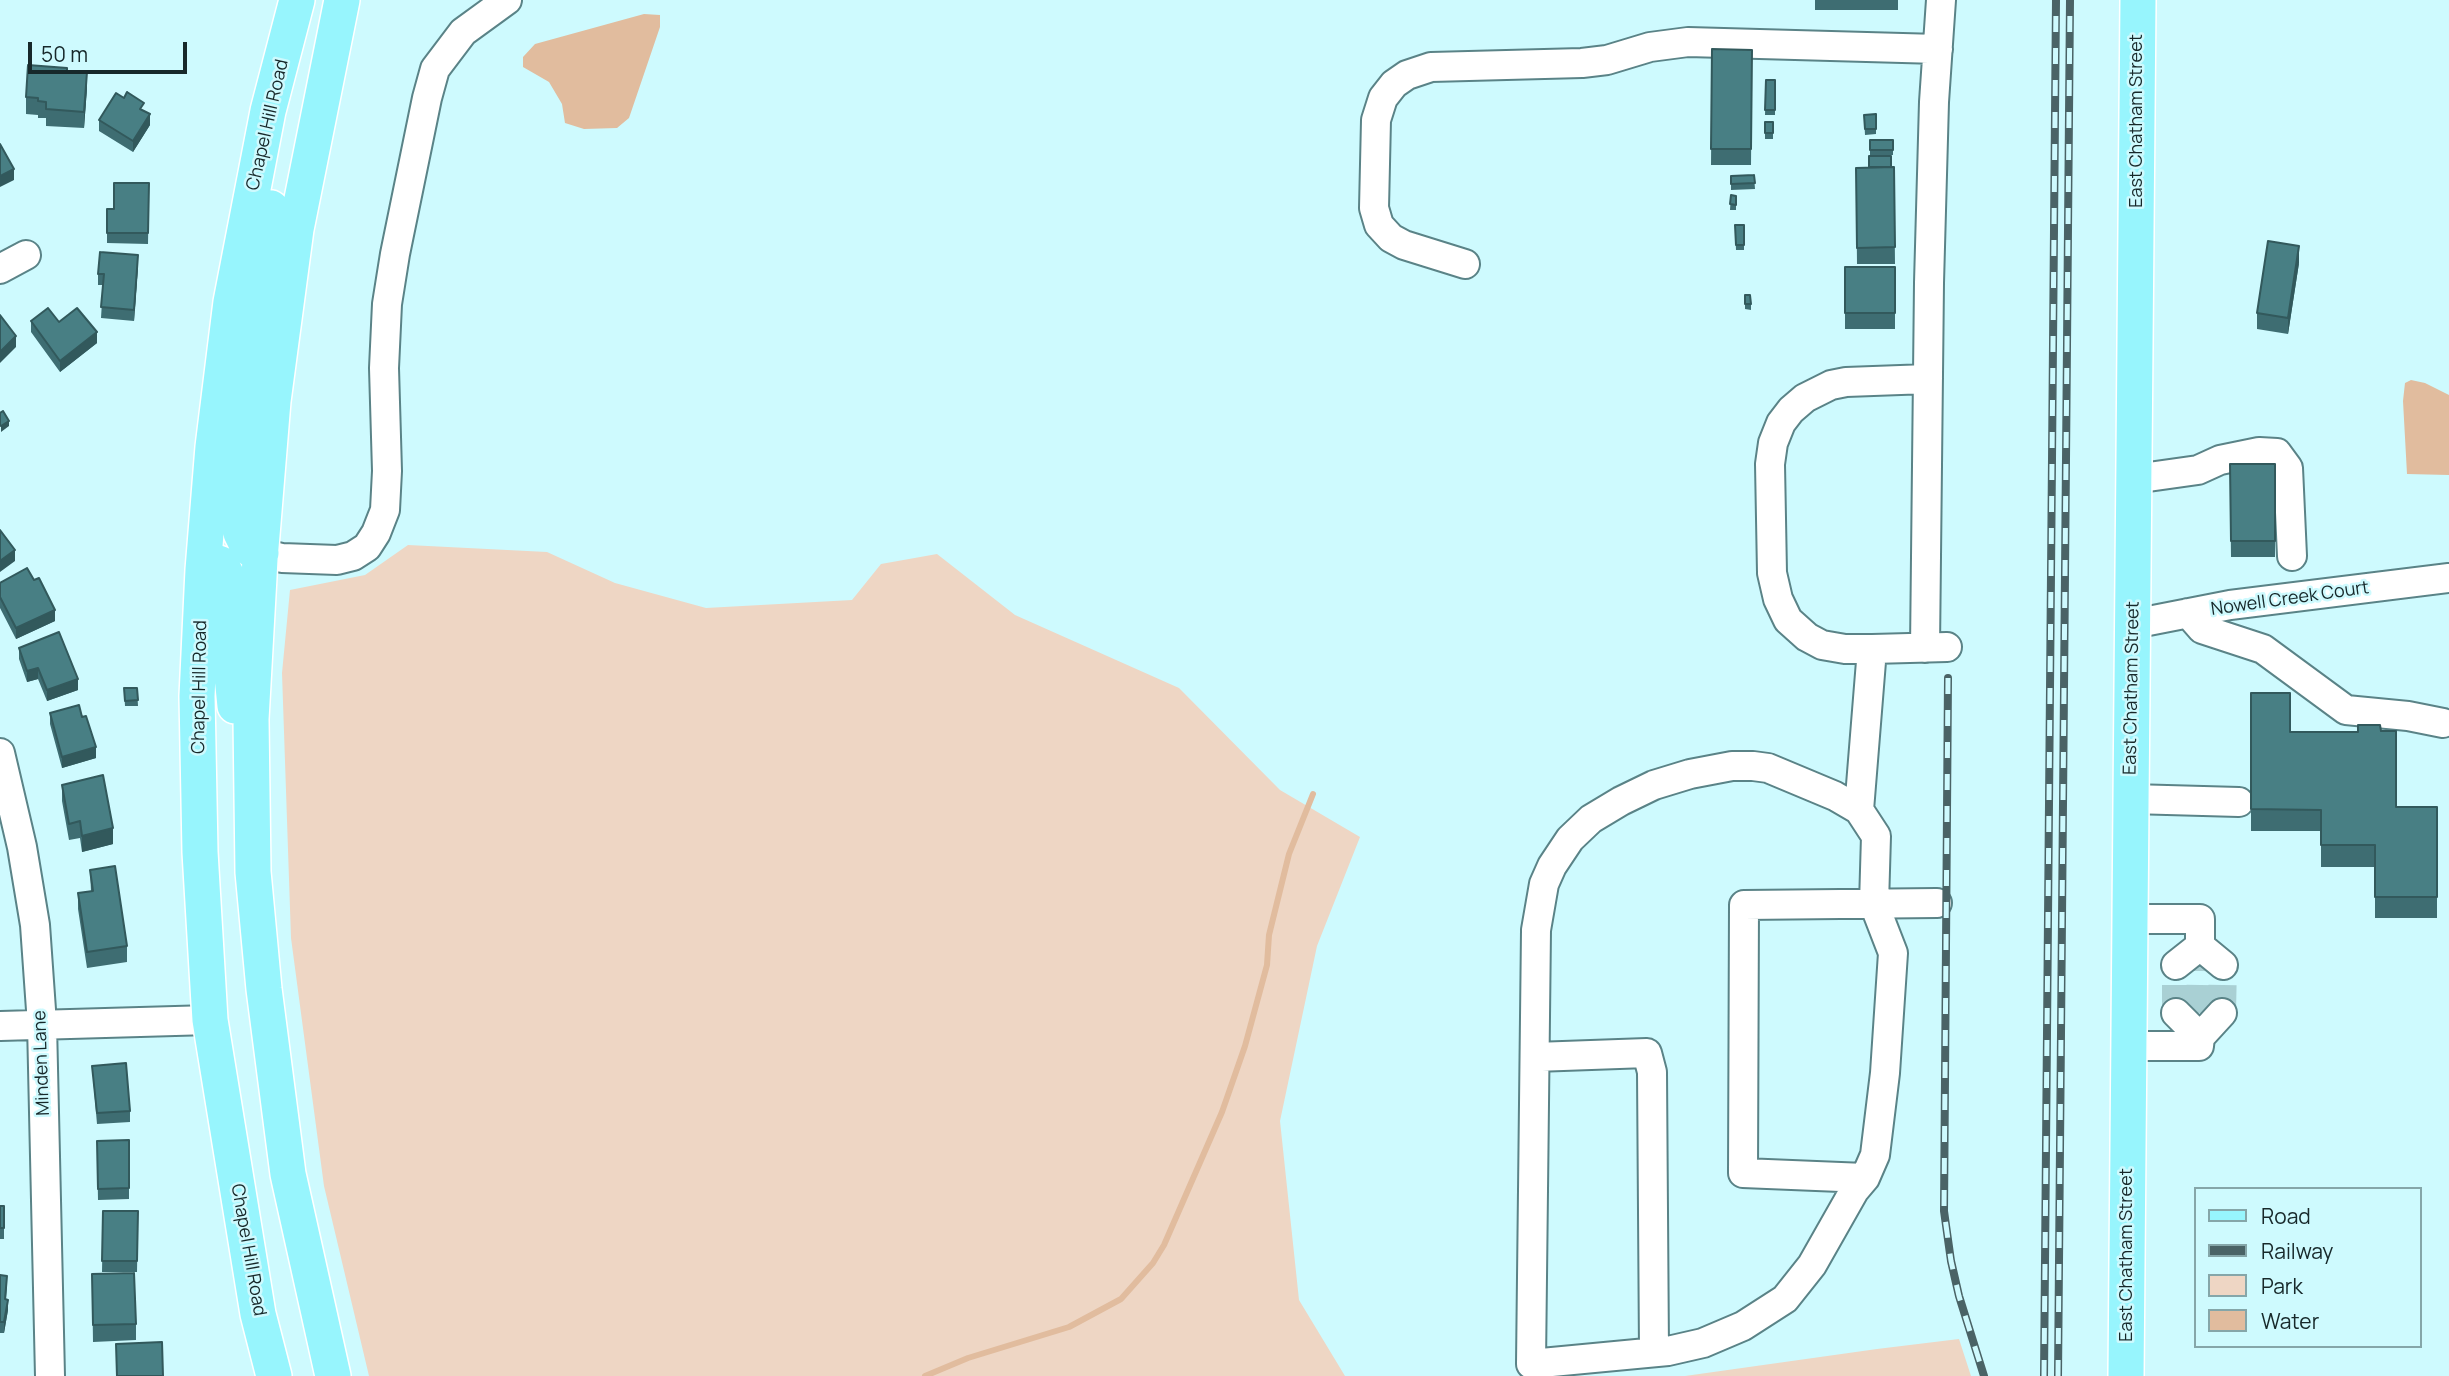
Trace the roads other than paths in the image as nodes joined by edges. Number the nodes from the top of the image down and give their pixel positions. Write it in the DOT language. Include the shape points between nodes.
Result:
graph roads {
  1 [pos="297,0"];
  2 [pos="342,0"];
  3 [pos="507,0"];
  4 [pos="1941,0"];
  5 [pos="2138,0"];
  6 [pos="1938,49"];
  7 [pos="281,65"];
  8 [pos="26,255"];
  9 [pos="1465,264"];
  10 [pos="0,269"];
  11 [pos="1928,379"];
  12 [pos="2134,479"];
  13 [pos="261,553"];
  14 [pos="2292,556"];
  15 [pos="204,558"];
  16 [pos="2449,578"];
  17 [pos="2188,613"];
  18 [pos="2133,624"];
  19 [pos="1872,649"];
  20 [pos="2443,723"];
  21 [pos="0,753"];
  22 [pos="2131,799"];
  23 [pos="252,802"];
  24 [pos="2239,802"];
  25 [pos="1859,810"];
  26 [pos="1937,903"];
  27 [pos="1874,904"];
  28 [pos="2130,919"];
  29 [pos="2200,960"];
  30 [pos="2200,1019"];
  31 [pos="210,1020"];
  32 [pos="42,1024"];
  33 [pos="0,1026"];
  34 [pos="2129,1046"];
  35 [pos="1535,1057"];
  36 [pos="1865,1178"];
  37 [pos="1654,1352"];
  38 [pos="50,1376"];
  39 [pos="274,1376"];
  40 [pos="333,1376"];
  41 [pos="2126,1376"];
  1 -- 7 [label="main road, Chapel Hill Road"];
  2 -- 13 [label="main road" via="296,229 273,401"];
  3 -- 13 [label="street" via="463,32 435,69 387,304 387,471 385,510 376,533 367,547 337,560"];
  4 -- 6 [label="street"];
  5 -- 12 [label="main road, East Chatham Street"];
  6 -- 9 [label="street" via="1688,42 1594,62 1431,67 1407,75 1383,98 1376,120 1374,208 1391,238"];
  6 -- 11 [label="street"];
  7 -- 13 [label="main road" via="273,186 236,503 241,533 247,545"];
  7 -- 15 [label="main road, Chapel Hill Road" via="231,302"];
  8 -- 10 [label="street"];
  11 -- 19 [label="street" via="1936,647"];
  11 -- 19 [label="street" via="1846,382 1818,390 1791,410 1773,443 1772,573 1788,620 1822,645"];
  12 -- 14 [label="street" via="2198,470 2259,452 2277,453 2288,468"];
  12 -- 18 [label="main road, East Chatham Street"];
  13 -- 23 [label="main road" via="251,719"];
  15 -- 23 [label="main road" via="221,564 229,580 231,686"];
  15 -- 31 [label="main road, Chapel Hill Road" via="197,696"];
  16 -- 17 [label="street, Nowell Creek Court"];
  17 -- 18 [label="street, Nowell Creek Court"];
  17 -- 20 [label="street" via="2202,629 2263,649 2346,710"];
  18 -- 22 [label="main road, East Chatham Street"];
  19 -- 25 [label="street"];
  21 -- 32 [label="street, Minden Lane" via="35,925"];
  22 -- 24 [label="street"];
  22 -- 28 [label="main road, East Chatham Street"];
  23 -- 40 [label="main road" via="253,872 288,1174"];
  25 -- 27 [label="street" via="1876,836"];
  25 -- 35 [label="street" via="1768,768 1732,766 1654,785 1591,819 1552,866 1541,895 1536,930"];
  26 -- 27 [label="street"];
  27 -- 36 [label="street" via="1893,953 1875,1155"];
  27 -- 36 [label="street" via="1744,905 1743,1172"];
  28 -- 29 [label="street" via="2200,919"];
  28 -- 34 [label="main road, East Chatham Street"];
  30 -- 34 [label="street" via="2199,1046"];
  31 -- 32 [label="street"];
  31 -- 39 [label="main road, Chapel Hill Road" via="258,1314"];
  32 -- 33 [label="street"];
  32 -- 38 [label="street, Minden Lane"];
  34 -- 41 [label="main road, East Chatham Street"];
  35 -- 37 [label="street" via="1647,1053 1652,1073"];
  35 -- 37 [label="street" via="1531,1364"];
  36 -- 37 [label="street" via="1785,1300 1743,1326 1703,1343"];
}
